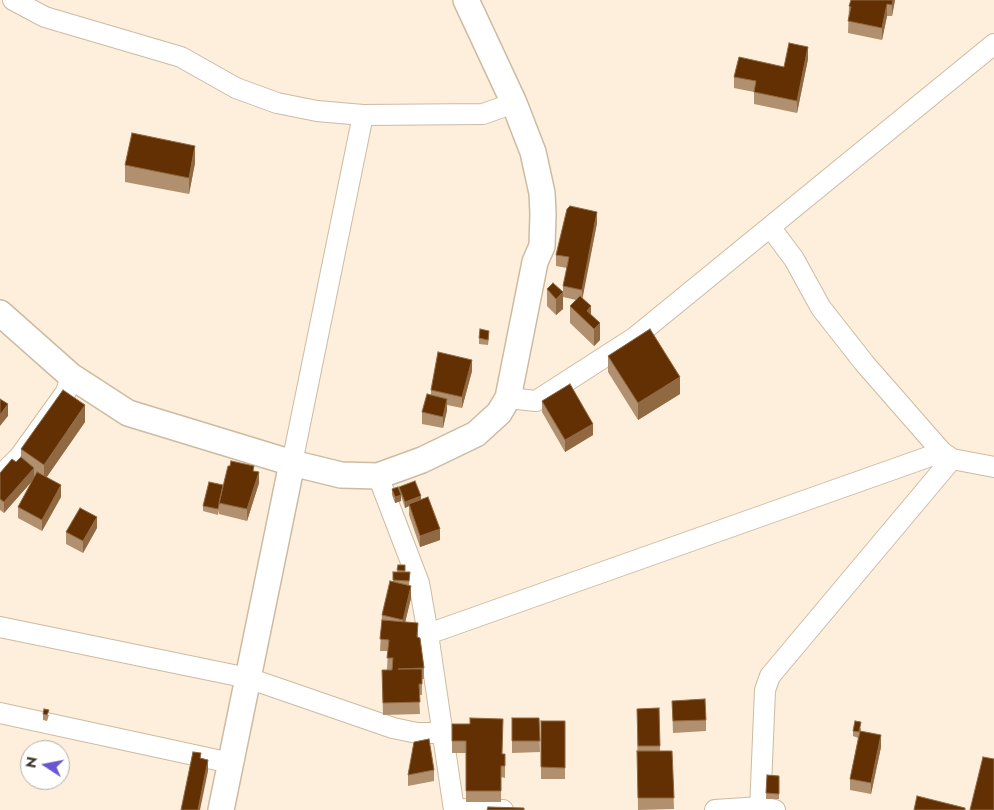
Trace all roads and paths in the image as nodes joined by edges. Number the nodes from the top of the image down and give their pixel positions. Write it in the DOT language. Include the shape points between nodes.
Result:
graph roads {
  1 [pos="13,0"];
  2 [pos="466,0"];
  3 [pos="994,44"];
  4 [pos="514,103"];
  5 [pos="362,115"];
  6 [pos="770,227"];
  7 [pos="0,313"];
  8 [pos="71,376"];
  9 [pos="508,398"];
  10 [pos="947,455"];
  11 [pos="292,463"];
  12 [pos="994,467"];
  13 [pos="0,476"];
  14 [pos="378,476"];
  15 [pos="0,627"];
  16 [pos="428,634"];
  17 [pos="248,678"];
  18 [pos="0,713"];
  19 [pos="442,733"];
  20 [pos="230,763"];
  21 [pos="454,809"];
  22 [pos="765,809"];
  23 [pos="221,810"];
  24 [pos="503,810"];
  25 [pos="715,810"];
  1 -- 5 [label="street" via="45,17 181,57 236,88 277,103"];
  2 -- 4 [label="street"];
  3 -- 6 [label="street"];
  4 -- 5 [label="street" via="483,114"];
  4 -- 9 [label="street" via="533,152 543,214 542,246"];
  5 -- 11 [label="street"];
  6 -- 9 [label="street" via="634,338 536,401"];
  6 -- 10 [label="street" via="794,259 821,308 865,364"];
  7 -- 8 [label="street"];
  8 -- 11 [label="street" via="128,413"];
  8 -- 13 [label="street" via="66,392 20,456"];
  9 -- 14 [label="street" via="499,413 476,434 422,460"];
  10 -- 12 [label="street"];
  10 -- 16 [label="street"];
  10 -- 22 [label="street" via="770,676 765,690"];
  11 -- 14 [label="street" via="341,474"];
  11 -- 17 [label="street"];
  14 -- 16 [label="street" via="418,583"];
  15 -- 17 [label="street"];
  16 -- 19 [label="street"];
  17 -- 19 [label="street" via="393,728 417,733"];
  17 -- 20 [label="street"];
  18 -- 20 [label="street"];
  19 -- 21 [label="street"];
  20 -- 23 [label="street"];
  21 -- 24 [label="street"];
  22 -- 25 [label="street"];
}
